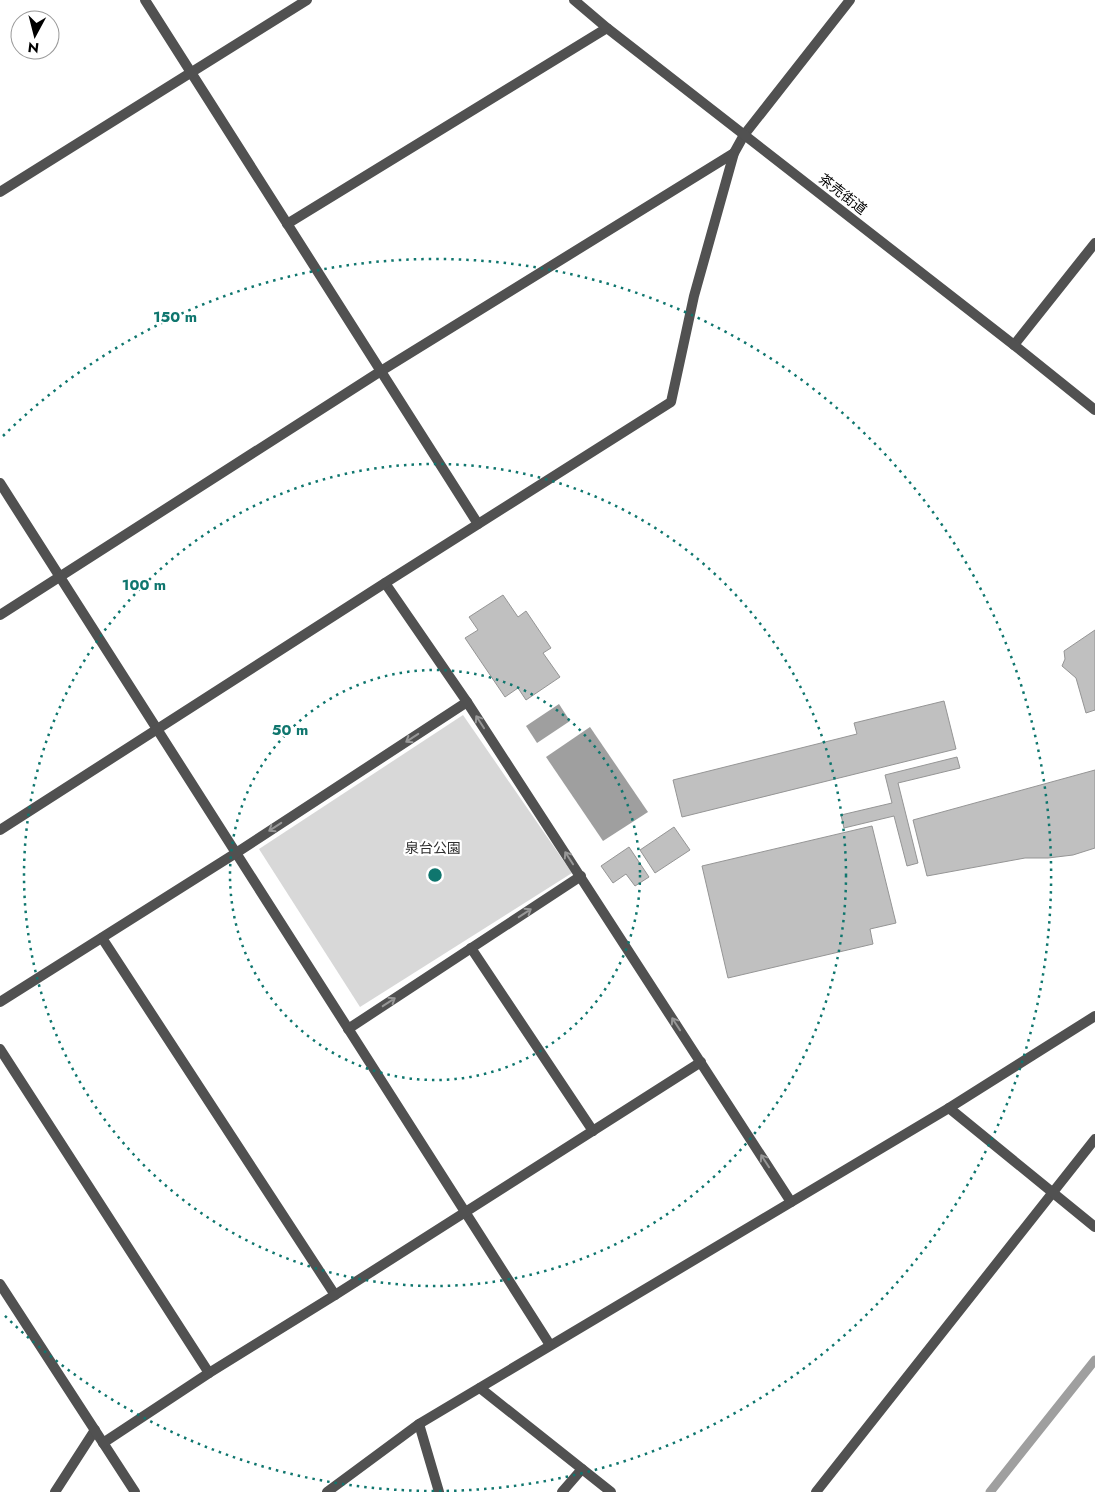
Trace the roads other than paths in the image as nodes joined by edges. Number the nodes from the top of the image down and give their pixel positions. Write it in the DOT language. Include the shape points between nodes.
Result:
graph roads {
  1 [pos="145,0"];
  2 [pos="307,0"];
  3 [pos="574,0"];
  4 [pos="850,0"];
  5 [pos="607,28"];
  6 [pos="190,72"];
  7 [pos="744,135"];
  8 [pos="734,153"];
  9 [pos="0,192"];
  10 [pos="287,224"];
  11 [pos="1095,243"];
  12 [pos="1014,345"];
  13 [pos="381,371"];
  14 [pos="1095,410"];
  15 [pos="0,483"];
  16 [pos="478,524"];
  17 [pos="60,577"];
  18 [pos="385,582"];
  19 [pos="0,616"];
  20 [pos="467,702"];
  21 [pos="157,730"];
  22 [pos="0,830"];
  23 [pos="236,852"];
  24 [pos="581,876"];
  25 [pos="102,938"];
  26 [pos="472,948"];
  27 [pos="0,1002"];
  28 [pos="1095,1016"];
  29 [pos="348,1029"];
  30 [pos="0,1049"];
  31 [pos="701,1062"];
  32 [pos="949,1108"];
  33 [pos="593,1131"];
  34 [pos="1095,1139"];
  35 [pos="1053,1192"];
  36 [pos="791,1202"];
  37 [pos="466,1212"];
  38 [pos="1095,1226"];
  39 [pos="0,1284"];
  40 [pos="336,1295"];
  41 [pos="550,1345"];
  42 [pos="209,1373"];
  43 [pos="480,1388"];
  44 [pos="419,1424"];
  45 [pos="95,1430"];
  46 [pos="103,1443"];
  47 [pos="582,1468"];
  48 [pos="55,1492"];
  49 [pos="135,1492"];
  50 [pos="327,1492"];
  51 [pos="439,1492"];
  52 [pos="562,1492"];
  53 [pos="611,1492"];
  54 [pos="816,1492"];
  1 -- 6 [label="street"];
  2 -- 6 [label="street"];
  3 -- 5 [label="street, 茶売街道"];
  4 -- 7 [label="street"];
  5 -- 7 [label="street, 茶売街道"];
  5 -- 10 [label="street"];
  6 -- 9 [label="street"];
  6 -- 10 [label="street"];
  7 -- 8 [label="street"];
  7 -- 12 [label="street, 茶売街道"];
  8 -- 13 [label="street"];
  8 -- 16 [label="street" via="694,296 671,402"];
  10 -- 13 [label="street"];
  11 -- 12 [label="street"];
  12 -- 14 [label="street, 茶売街道"];
  13 -- 16 [label="street"];
  13 -- 17 [label="street"];
  15 -- 17 [label="street"];
  16 -- 18 [label="street"];
  17 -- 19 [label="street"];
  17 -- 21 [label="street"];
  18 -- 20 [label="street"];
  18 -- 21 [label="street"];
  20 -- 23 [label="street, one-way"];
  24 -- 20 [label="street, one-way"];
  21 -- 22 [label="street"];
  21 -- 23 [label="street"];
  23 -- 25 [label="street"];
  23 -- 29 [label="street"];
  26 -- 24 [label="street, one-way"];
  31 -- 24 [label="street, one-way"];
  25 -- 27 [label="street"];
  25 -- 40 [label="street"];
  29 -- 26 [label="street, one-way"];
  26 -- 33 [label="street"];
  28 -- 32 [label="street"];
  29 -- 37 [label="street"];
  30 -- 42 [label="street"];
  31 -- 33 [label="street"];
  36 -- 31 [label="street, one-way"];
  32 -- 35 [label="street"];
  32 -- 36 [label="street"];
  33 -- 37 [label="street"];
  34 -- 35 [label="street"];
  35 -- 38 [label="street"];
  35 -- 54 [label="street"];
  36 -- 41 [label="street"];
  37 -- 40 [label="street"];
  37 -- 41 [label="street"];
  39 -- 45 [label="street"];
  40 -- 42 [label="street"];
  41 -- 43 [label="street"];
  42 -- 46 [label="street"];
  43 -- 44 [label="street"];
  43 -- 47 [label="street"];
  44 -- 50 [label="street"];
  44 -- 51 [label="street"];
  45 -- 46 [label="street"];
  45 -- 48 [label="street"];
  46 -- 49 [label="street"];
  47 -- 52 [label="street"];
  47 -- 53 [label="street"];
}
